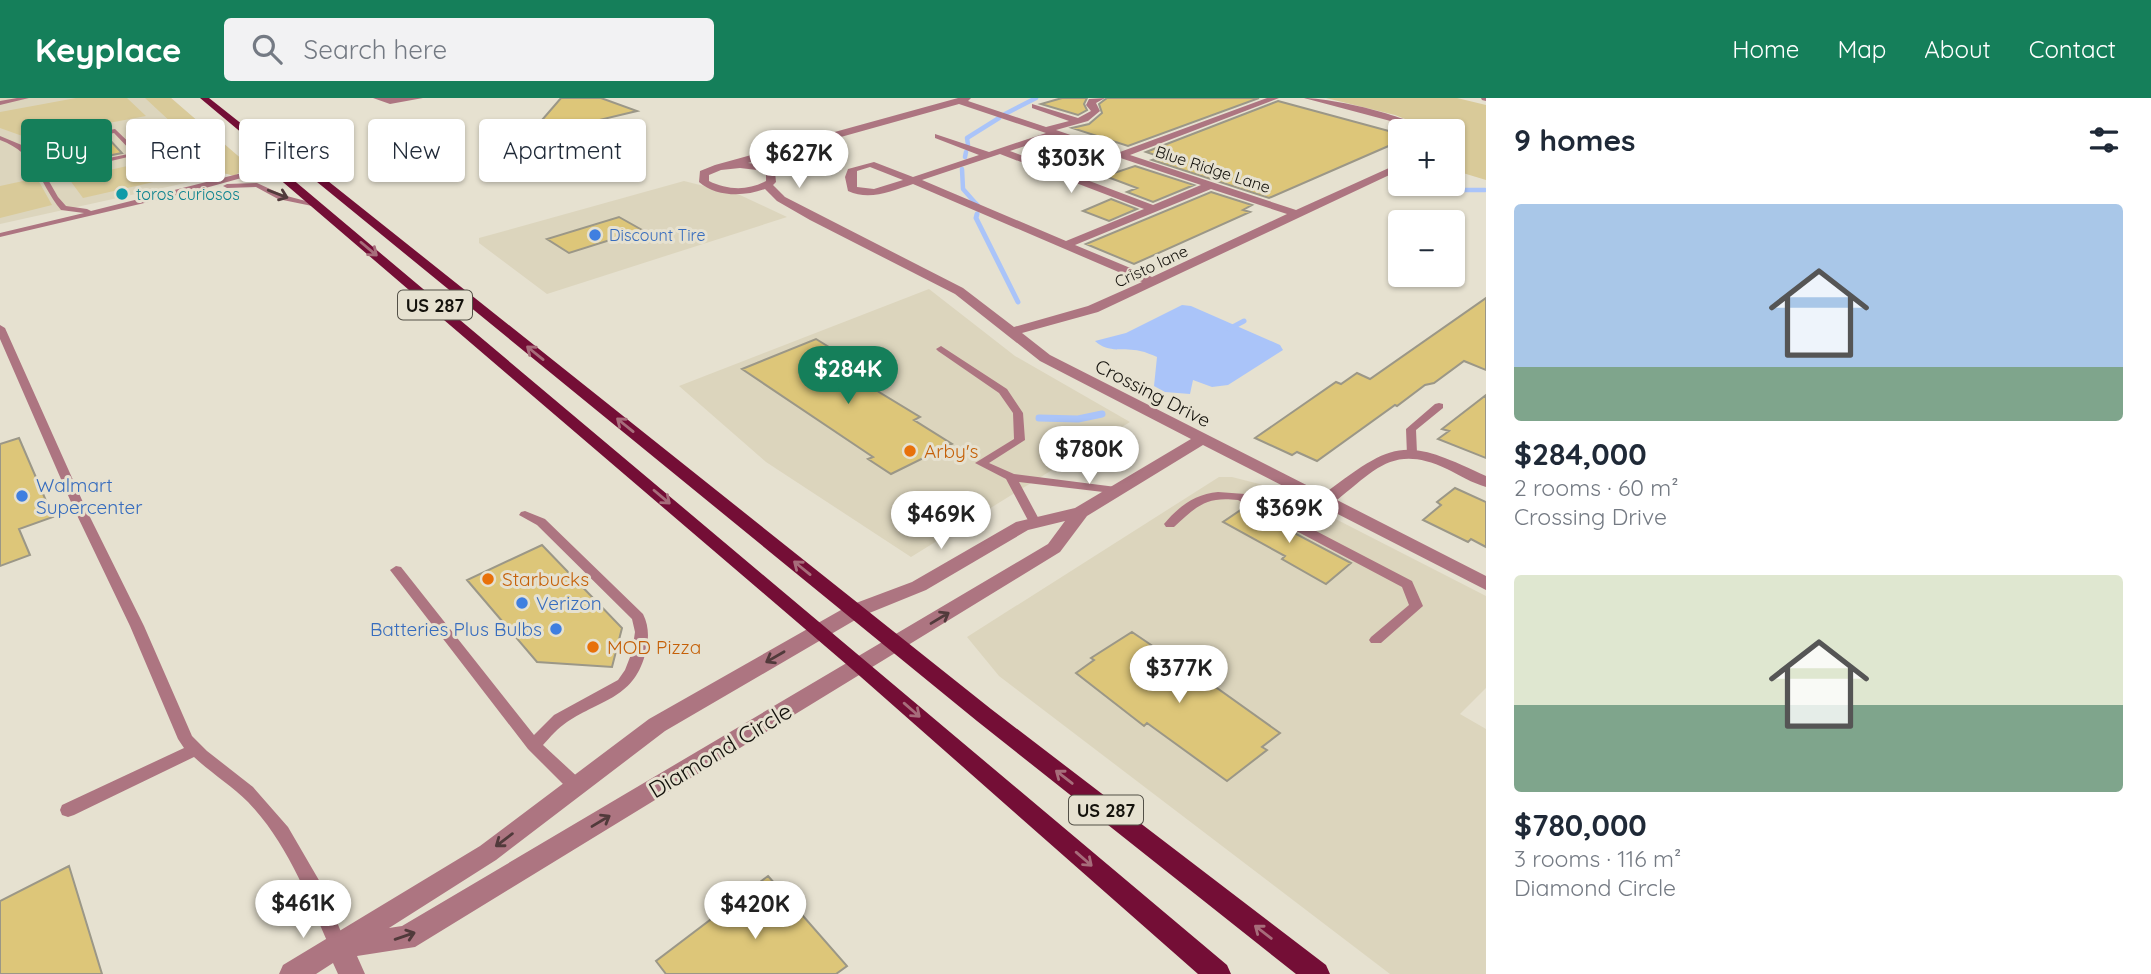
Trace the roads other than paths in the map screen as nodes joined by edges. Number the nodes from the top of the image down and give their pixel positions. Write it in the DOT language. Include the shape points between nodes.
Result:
graph roads {
  1 [pos="26,98"];
  2 [pos="204,98"];
  3 [pos="377,98"];
  4 [pos="419,98"];
  5 [pos="971,98"];
  6 [pos="1101,98"];
  7 [pos="1275,98"];
  8 [pos="1308,98"];
  9 [pos="7,100"];
  10 [pos="958,102"];
  11 [pos="0,103"];
  12 [pos="1035,106"];
  13 [pos="1393,119"];
  14 [pos="1078,121"];
  15 [pos="112,132"];
  16 [pos="239,132"];
  17 [pos="1051,132"];
  18 [pos="938,136"];
  19 [pos="0,138"];
  20 [pos="126,142"];
  21 [pos="127,143"];
  22 [pos="21,147"];
  23 [pos="790,149"];
  24 [pos="1000,151"];
  25 [pos="69,155"];
  26 [pos="988,155"];
  27 [pos="1121,155"];
  28 [pos="729,165"];
  29 [pos="767,170"];
  30 [pos="1388,172"];
  31 [pos="239,177"];
  32 [pos="913,180"];
  33 [pos="49,182"];
  34 [pos="290,182"];
  35 [pos="323,182"];
  36 [pos="766,185"];
  37 [pos="1211,185"];
  38 [pos="191,190"];
  39 [pos="749,190"];
  40 [pos="317,205"];
  41 [pos="1154,209"];
  42 [pos="100,212"];
  43 [pos="1297,214"];
  44 [pos="814,218"];
  45 [pos="0,235"];
  46 [pos="1065,245"];
  47 [pos="1153,282"];
  48 [pos="0,328"];
  49 [pos="1012,332"];
  50 [pos="941,349"];
  51 [pos="1439,406"];
  52 [pos="1202,439"];
  53 [pos="1411,453"];
  54 [pos="1011,477"];
  55 [pos="1486,482"];
  56 [pos="1116,492"];
  57 [pos="1324,502"];
  58 [pos="1081,512"];
  59 [pos="525,515"];
  60 [pos="1035,523"];
  61 [pos="1170,524"];
  62 [pos="396,570"];
  63 [pos="1486,584"];
  64 [pos="855,611"];
  65 [pos="820,631"];
  66 [pos="1376,640"];
  67 [pos="897,644"];
  68 [pos="860,665"];
  69 [pos="533,745"];
  70 [pos="194,750"];
  71 [pos="576,786"];
  72 [pos="68,810"];
  73 [pos="338,946"];
  74 [pos="292,974"];
  75 [pos="352,974"];
  76 [pos="1218,974"];
  77 [pos="1317,974"];
  1 -- 9 [label="lane"];
  2 -- 16 [label="main road, US 287"];
  3 -- 4 [label="street" via="390,102"];
  5 -- 10 [label="street"];
  6 -- 14 [label="street" via="1090,105 1096,111"];
  7 -- 27 [label="street"];
  8 -- 13 [label="street"];
  9 -- 11 [label="lane"];
  10 -- 17 [label="street, Blue Ridge Lane"];
  10 -- 23 [label="street"];
  12 -- 14 [label="street"];
  14 -- 17 [label="street"];
  15 -- 20 [label="lane"];
  17 -- 24 [label="street"];
  17 -- 27 [label="street, Blue Ridge Lane"];
  18 -- 26 [label="street"];
  19 -- 22 [label="lane"];
  21 -- 21 [label="lane" via="115,145"];
  23 -- 28 [label="street"];
  23 -- 29 [label="street"];
  24 -- 26 [label="street"];
  24 -- 41 [label="street"];
  25 -- 25 [label="lane" via="81,152"];
  26 -- 32 [label="street"];
  27 -- 37 [label="street, Blue Ridge Lane"];
  28 -- 29 [label="street"];
  28 -- 39 [label="street, Crossing Drive" via="704,173 704,182 717,189"];
  29 -- 36 [label="street" via="773,178"];
  30 -- 43 [label="street"];
  31 -- 38 [label="lane"];
  32 -- 32 [label="street" via="870,164 853,169 850,177 852,189 866,194"];
  32 -- 46 [label="street"];
  33 -- 42 [label="lane" via="64,208"];
  34 -- 40 [label="main road, US 287"];
  64 -- 35 [label="main road, US 287, one-way"];
  36 -- 39 [label="street, Crossing Drive"];
  36 -- 44 [label="street, Crossing Drive"];
  37 -- 41 [label="street"];
  37 -- 43 [label="street, Blue Ridge Lane"];
  38 -- 40 [label="lane, one-way" via="250,184"];
  38 -- 42 [label="lane"];
  39 -- 44 [label="street, Crossing Drive"];
  40 -- 65 [label="main road, US 287, one-way"];
  41 -- 46 [label="street"];
  42 -- 45 [label="lane"];
  43 -- 47 [label="street, Cristo lane"];
  44 -- 49 [label="street, Crossing Drive" via="959,291"];
  46 -- 47 [label="street"];
  47 -- 49 [label="street, Cristo lane" via="1093,309"];
  48 -- 70 [label="lane"];
  49 -- 52 [label="street, Crossing Drive" via="1045,358"];
  50 -- 54 [label="lane" via="1003,391 1018,412 1020,440 981,463"];
  51 -- 53 [label="lane" via="1411,429"];
  52 -- 56 [label="street, Diamond Circle"];
  52 -- 57 [label="street, Crossing Drive"];
  53 -- 55 [label="street" via="1439,460"];
  53 -- 57 [label="street" via="1389,456"];
  54 -- 56 [label="lane"];
  54 -- 60 [label="lane"];
  56 -- 58 [label="street, Diamond Circle"];
  57 -- 63 [label="street, Crossing Drive"];
  58 -- 60 [label="street, Diamond Circle"];
  67 -- 58 [label="street, Diamond Circle, one-way" via="1054,548"];
  59 -- 69 [label="lane" via="541,522 643,624 631,677 559,719"];
  60 -- 64 [label="street, Diamond Circle" via="1022,526 919,586"];
  61 -- 66 [label="lane" via="1197,500 1216,493 1241,497 1407,584 1416,606"];
  62 -- 69 [label="lane"];
  64 -- 65 [label="street, Diamond Circle"];
  64 -- 67 [label="main road, US 287"];
  65 -- 68 [label="main road, US 287"];
  65 -- 71 [label="street, Diamond Circle, one-way" via="657,725"];
  67 -- 68 [label="street, Diamond Circle"];
  77 -- 67 [label="main road, US 287, one-way"];
  73 -- 68 [label="street, Diamond Circle, one-way" via="406,939"];
  68 -- 76 [label="main road, US 287, one-way"];
  69 -- 71 [label="lane"];
  70 -- 72 [label="lane"];
  70 -- 73 [label="lane" via="256,799 292,848"];
  71 -- 73 [label="street, Diamond Circle, one-way" via="488,853"];
  73 -- 74 [label="street, Diamond Circle"];
  73 -- 75 [label="street"];
}
